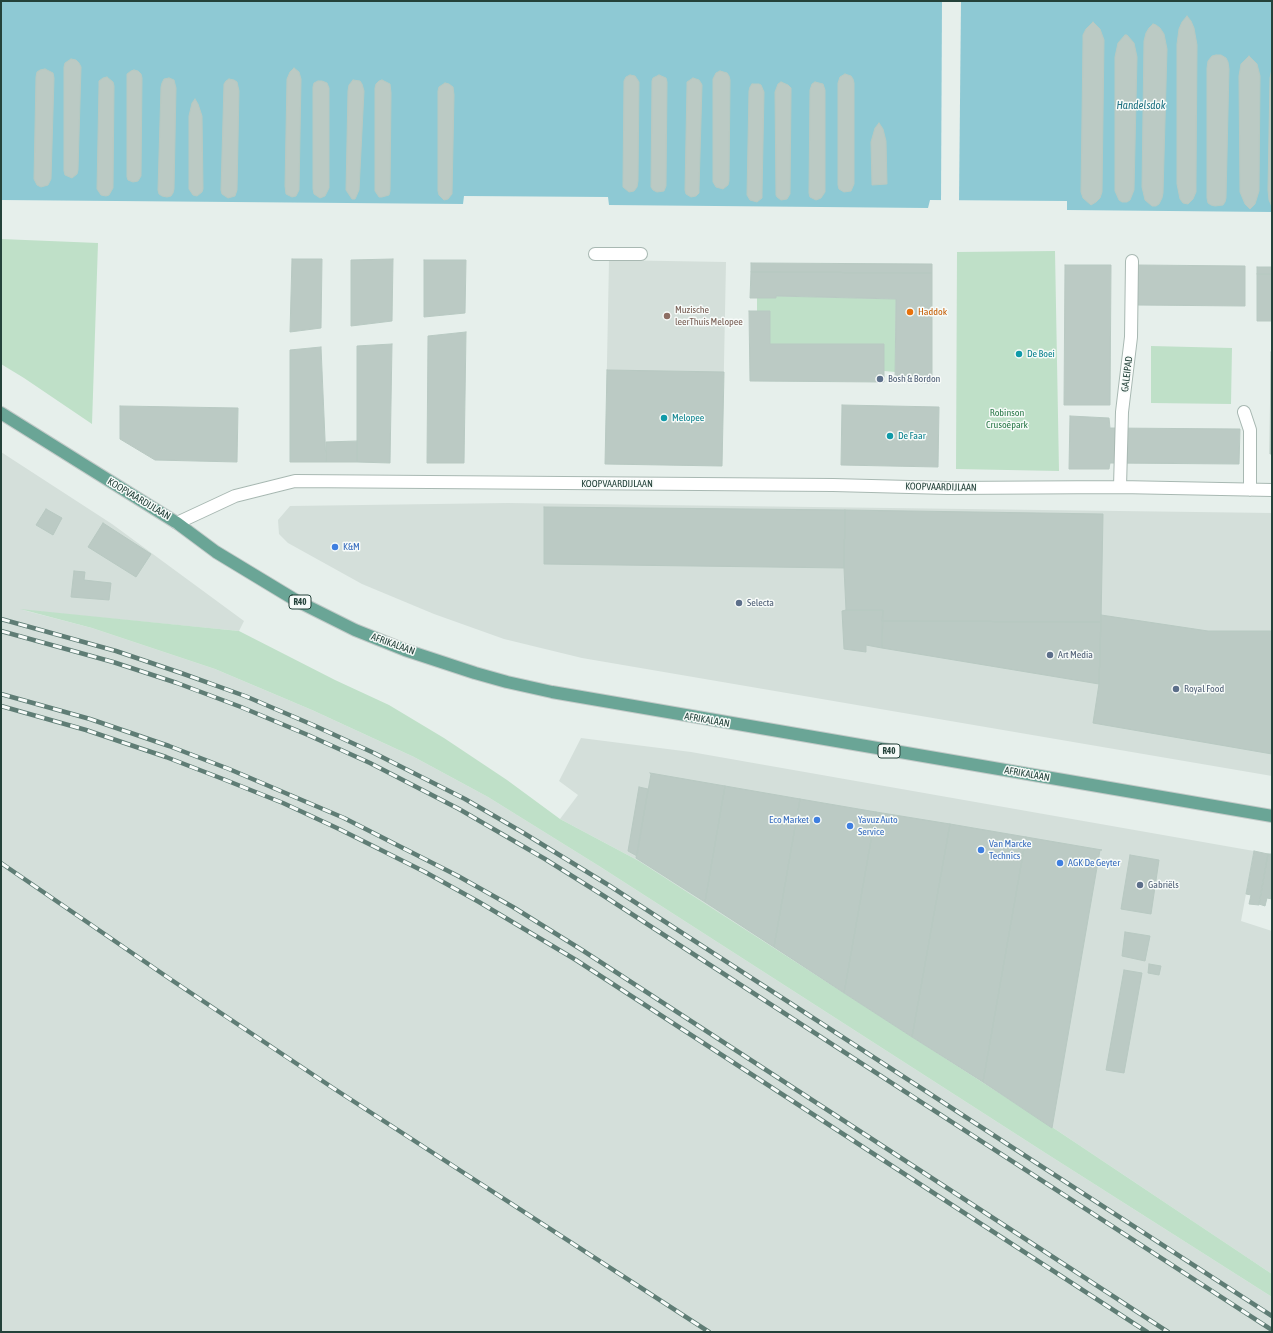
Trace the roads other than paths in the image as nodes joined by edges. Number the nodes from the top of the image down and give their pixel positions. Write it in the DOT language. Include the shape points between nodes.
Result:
graph roads {
  1 [pos="595,254"];
  2 [pos="641,254"];
  3 [pos="1132,261"];
  4 [pos="1244,412"];
  5 [pos="1,413"];
  6 [pos="1120,487"];
  7 [pos="1250,490"];
  8 [pos="1272,490"];
  9 [pos="178,522"];
  10 [pos="1272,816"];
  1 -- 2 [label="street"];
  3 -- 6 [label="street, GALEIPAD" via="1131,337 1122,412"];
  4 -- 7 [label="street" via="1250,430"];
  5 -- 9 [label="main road, KOOPVAARDIJLAAN / R40"];
  6 -- 7 [label="street, KOOPVAARDIJLAAN"];
  6 -- 9 [label="street, KOOPVAARDIJLAAN" via="948,488 295,481 235,496"];
  7 -- 8 [label="street, KOOPVAARDIJLAAN"];
  9 -- 10 [label="main road, AFRIKALAAN / R40" via="216,552 297,601 355,630 405,650 507,682 669,713"];
}
